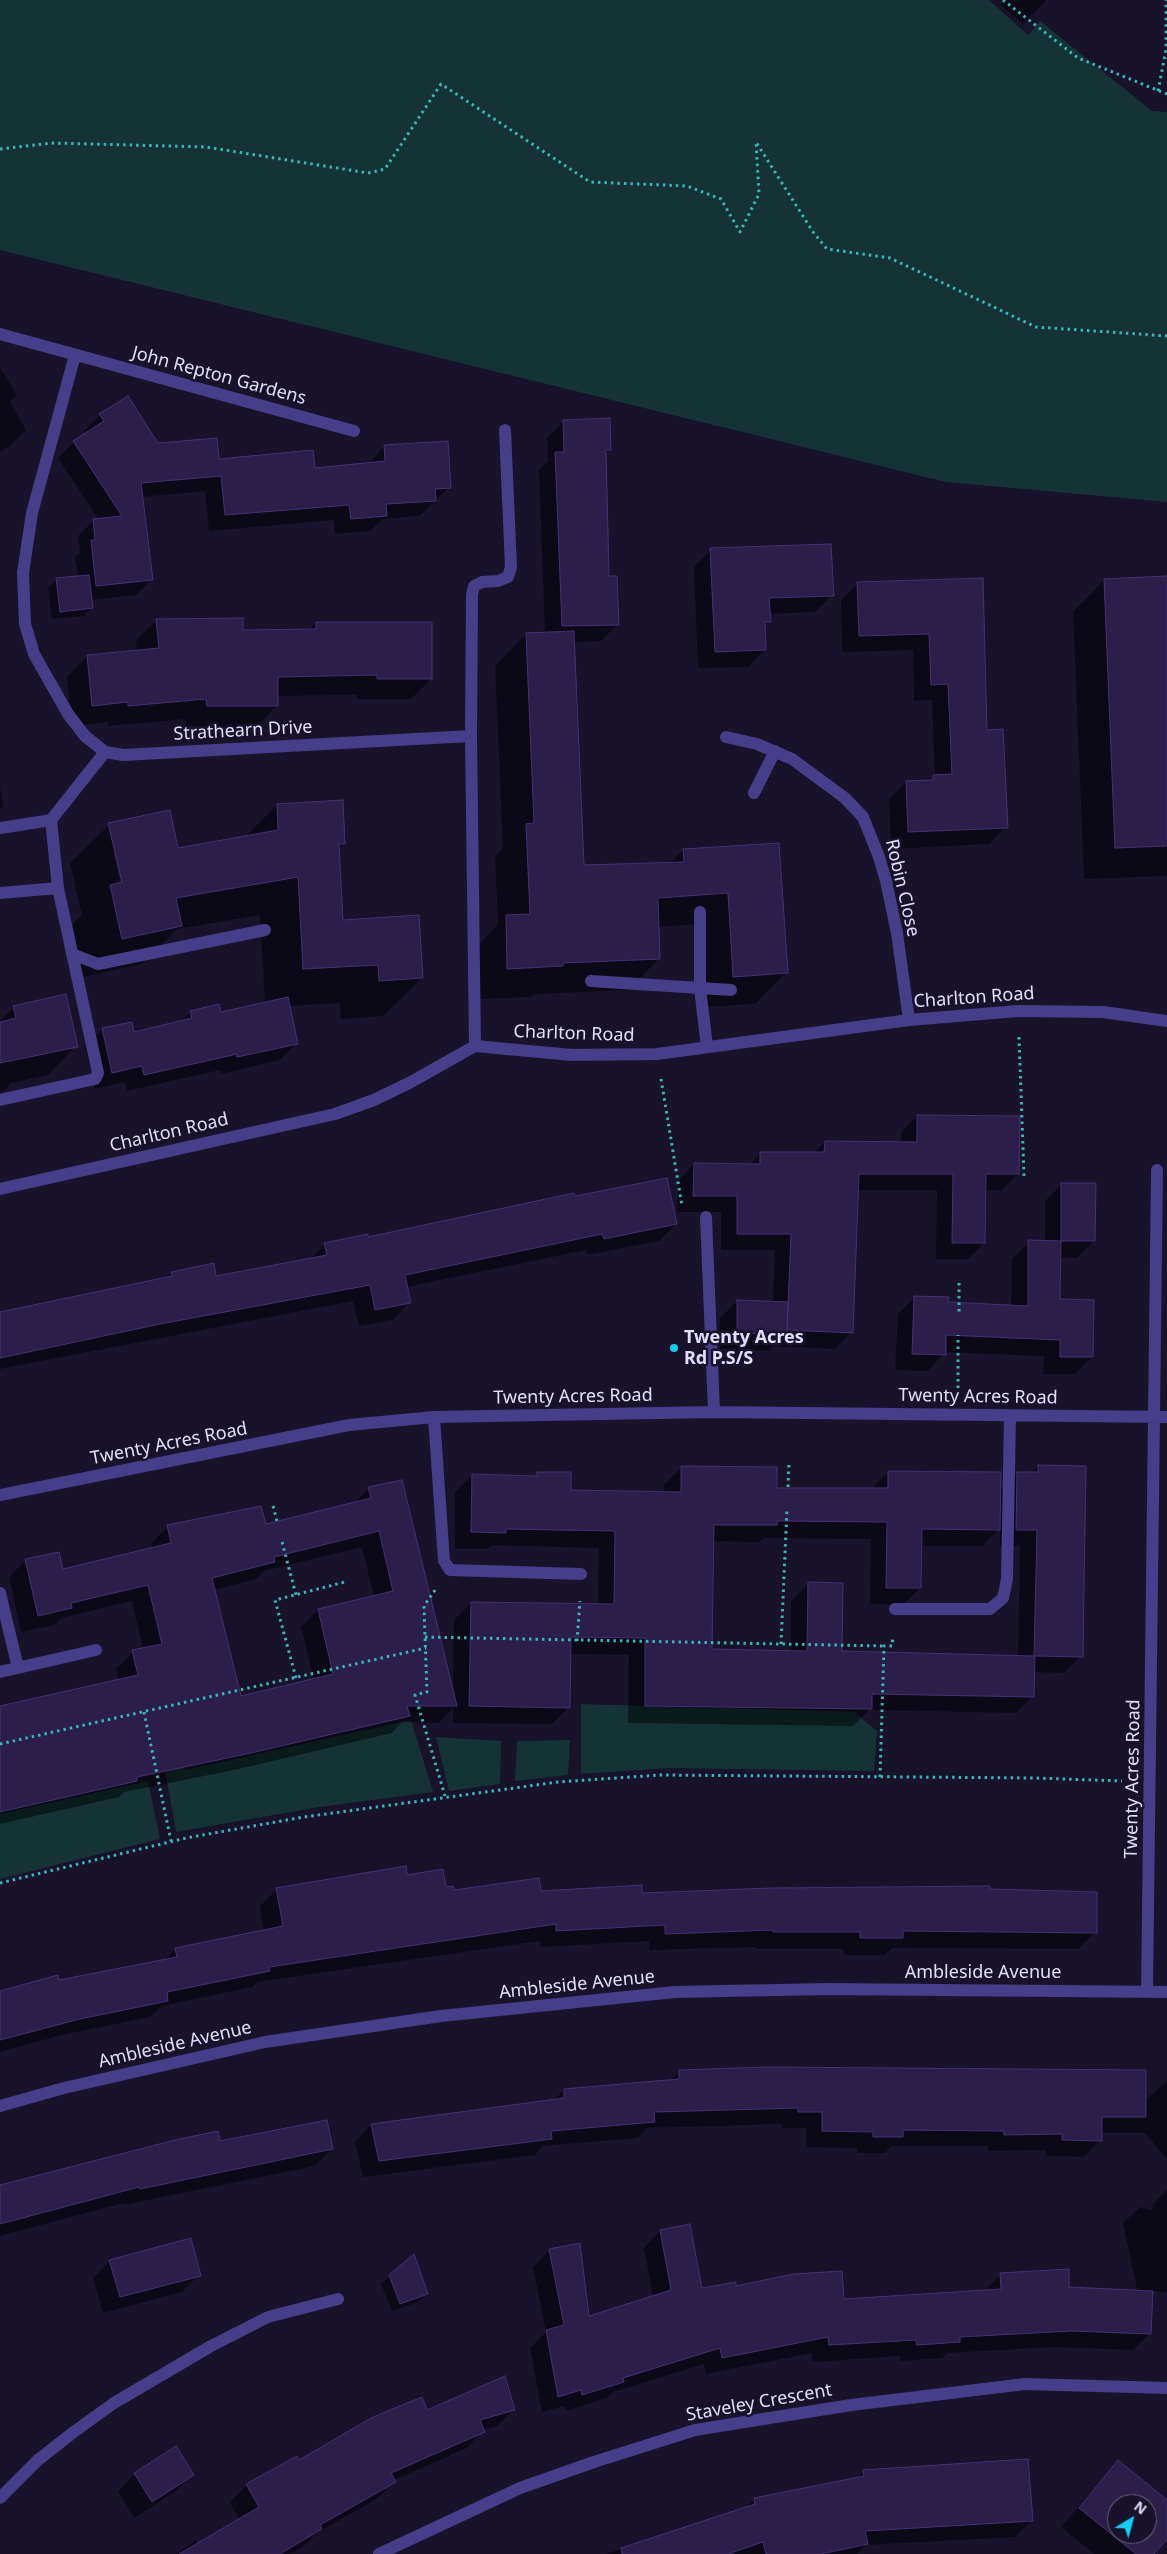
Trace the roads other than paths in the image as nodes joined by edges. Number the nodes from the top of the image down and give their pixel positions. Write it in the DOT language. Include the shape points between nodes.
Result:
graph roads {
  1 [pos="0,334"];
  2 [pos="75,356"];
  3 [pos="505,430"];
  4 [pos="354,431"];
  5 [pos="471,736"];
  6 [pos="726,737"];
  7 [pos="775,750"];
  8 [pos="105,752"];
  9 [pos="754,792"];
  10 [pos="51,820"];
  11 [pos="0,828"];
  12 [pos="58,888"];
  13 [pos="0,893"];
  14 [pos="700,912"];
  15 [pos="265,930"];
  16 [pos="72,954"];
  17 [pos="591,981"];
  18 [pos="700,988"];
  19 [pos="731,990"];
  20 [pos="909,1020"];
  21 [pos="1167,1021"];
  22 [pos="475,1046"];
  23 [pos="707,1047"];
  24 [pos="0,1100"];
  25 [pos="1156,1170"];
  26 [pos="0,1189"];
  27 [pos="706,1216"];
  28 [pos="1162,1245"];
  29 [pos="714,1412"];
  30 [pos="1010,1416"];
  31 [pos="434,1417"];
  32 [pos="1153,1417"];
  33 [pos="1167,1417"];
  34 [pos="0,1495"];
  35 [pos="581,1574"];
  36 [pos="0,1593"];
  37 [pos="895,1609"];
  38 [pos="96,1650"];
  39 [pos="18,1668"];
  40 [pos="0,1672"];
  41 [pos="1147,1992"];
  42 [pos="1167,1992"];
  43 [pos="0,2106"];
  44 [pos="338,2299"];
  45 [pos="1167,2388"];
  46 [pos="0,2498"];
  47 [pos="378,2554"];
  1 -- 2 [label="street, John Repton Gardens"];
  2 -- 4 [label="street, John Repton Gardens"];
  2 -- 8 [label="street" via="32,513 23,573 25,624 34,654 68,714 85,736"];
  3 -- 5 [label="street" via="511,567 508,577 474,586"];
  5 -- 8 [label="street, Strathearn Drive" via="123,755"];
  5 -- 22 [label="street"];
  6 -- 7 [label="street, Robin Close"];
  7 -- 9 [label="street"];
  7 -- 20 [label="street, Robin Close" via="846,798 870,832 886,881 897,933"];
  8 -- 10 [label="street"];
  10 -- 11 [label="street"];
  10 -- 12 [label="street"];
  12 -- 13 [label="street"];
  12 -- 16 [label="street"];
  14 -- 18 [label="street"];
  15 -- 16 [label="street" via="98,964"];
  16 -- 24 [label="street" via="98,1073 95,1079"];
  17 -- 18 [label="street"];
  18 -- 19 [label="street"];
  18 -- 23 [label="street"];
  20 -- 21 [label="street, Charlton Road" via="1018,1011 1103,1012"];
  20 -- 23 [label="street, Charlton Road"];
  22 -- 23 [label="street, Charlton Road" via="572,1054 657,1054"];
  22 -- 26 [label="street, Charlton Road" via="374,1100 335,1114"];
  25 -- 28 [label="street"];
  27 -- 29 [label="street"];
  28 -- 32 [label="street"];
  29 -- 30 [label="street, Twenty Acres Road"];
  29 -- 31 [label="street, Twenty Acres Road"];
  30 -- 32 [label="street, Twenty Acres Road"];
  30 -- 37 [label="street" via="1007,1579 1003,1598 990,1609"];
  31 -- 34 [label="street, Twenty Acres Road" via="350,1425"];
  31 -- 35 [label="street" via="444,1561 450,1570"];
  32 -- 33 [label="street, Twenty Acres Road"];
  32 -- 41 [label="street, Twenty Acres Road"];
  36 -- 39 [label="street"];
  38 -- 39 [label="street"];
  39 -- 40 [label="street"];
  41 -- 42 [label="street, Ambleside Avenue"];
  41 -- 43 [label="street, Ambleside Avenue" via="828,1989 675,1992 442,2016 265,2042"];
  44 -- 46 [label="street" via="268,2317 203,2350 75,2431 38,2460"];
  45 -- 47 [label="street, Staveley Crescent" via="1025,2384 851,2405 695,2430 520,2488"];
}
